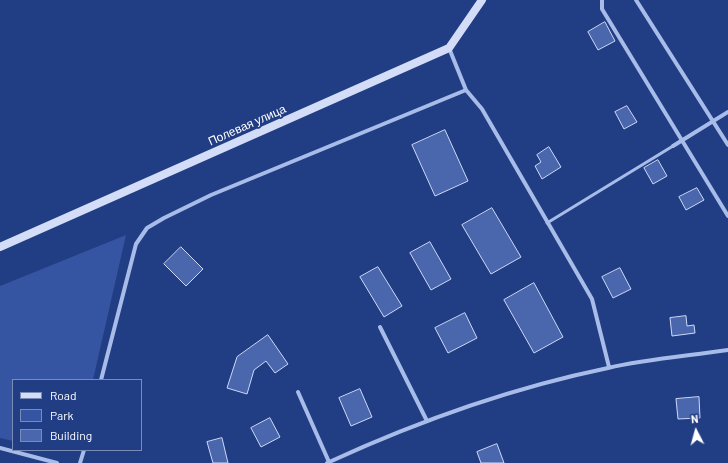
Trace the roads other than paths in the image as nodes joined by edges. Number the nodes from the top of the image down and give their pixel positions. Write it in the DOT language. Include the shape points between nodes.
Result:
graph roads {
  1 [pos="482,0"];
  2 [pos="602,0"];
  3 [pos="636,0"];
  4 [pos="449,48"];
  5 [pos="466,90"];
  6 [pos="728,112"];
  7 [pos="714,121"];
  8 [pos="683,140"];
  9 [pos="728,145"];
  10 [pos="673,146"];
  11 [pos="728,216"];
  12 [pos="547,223"];
  13 [pos="0,247"];
  14 [pos="380,327"];
  15 [pos="728,350"];
  16 [pos="609,367"];
  17 [pos="101,379"];
  18 [pos="298,392"];
  19 [pos="427,421"];
  20 [pos="0,448"];
  21 [pos="84,451"];
  22 [pos="328,462"];
  23 [pos="57,463"];
  24 [pos="80,463"];
  1 -- 4 [label="street"];
  2 -- 8 [label="street" via="602,9"];
  3 -- 7 [label="street"];
  4 -- 5 [label="street"];
  4 -- 13 [label="street, Полевая улица"];
  5 -- 12 [label="street" via="482,109"];
  5 -- 17 [label="street" via="211,195 147,228 136,244"];
  6 -- 7 [label="street"];
  7 -- 8 [label="street"];
  7 -- 9 [label="street"];
  8 -- 10 [label="street"];
  8 -- 11 [label="street"];
  10 -- 12 [label="lane"];
  12 -- 16 [label="street" via="592,299"];
  14 -- 19 [label="street"];
  15 -- 16 [label="street"];
  16 -- 19 [label="street" via="540,384"];
  18 -- 22 [label="street"];
  19 -- 22 [label="street"];
  20 -- 23 [label="street"];
  21 -- 24 [label="street"];
}
